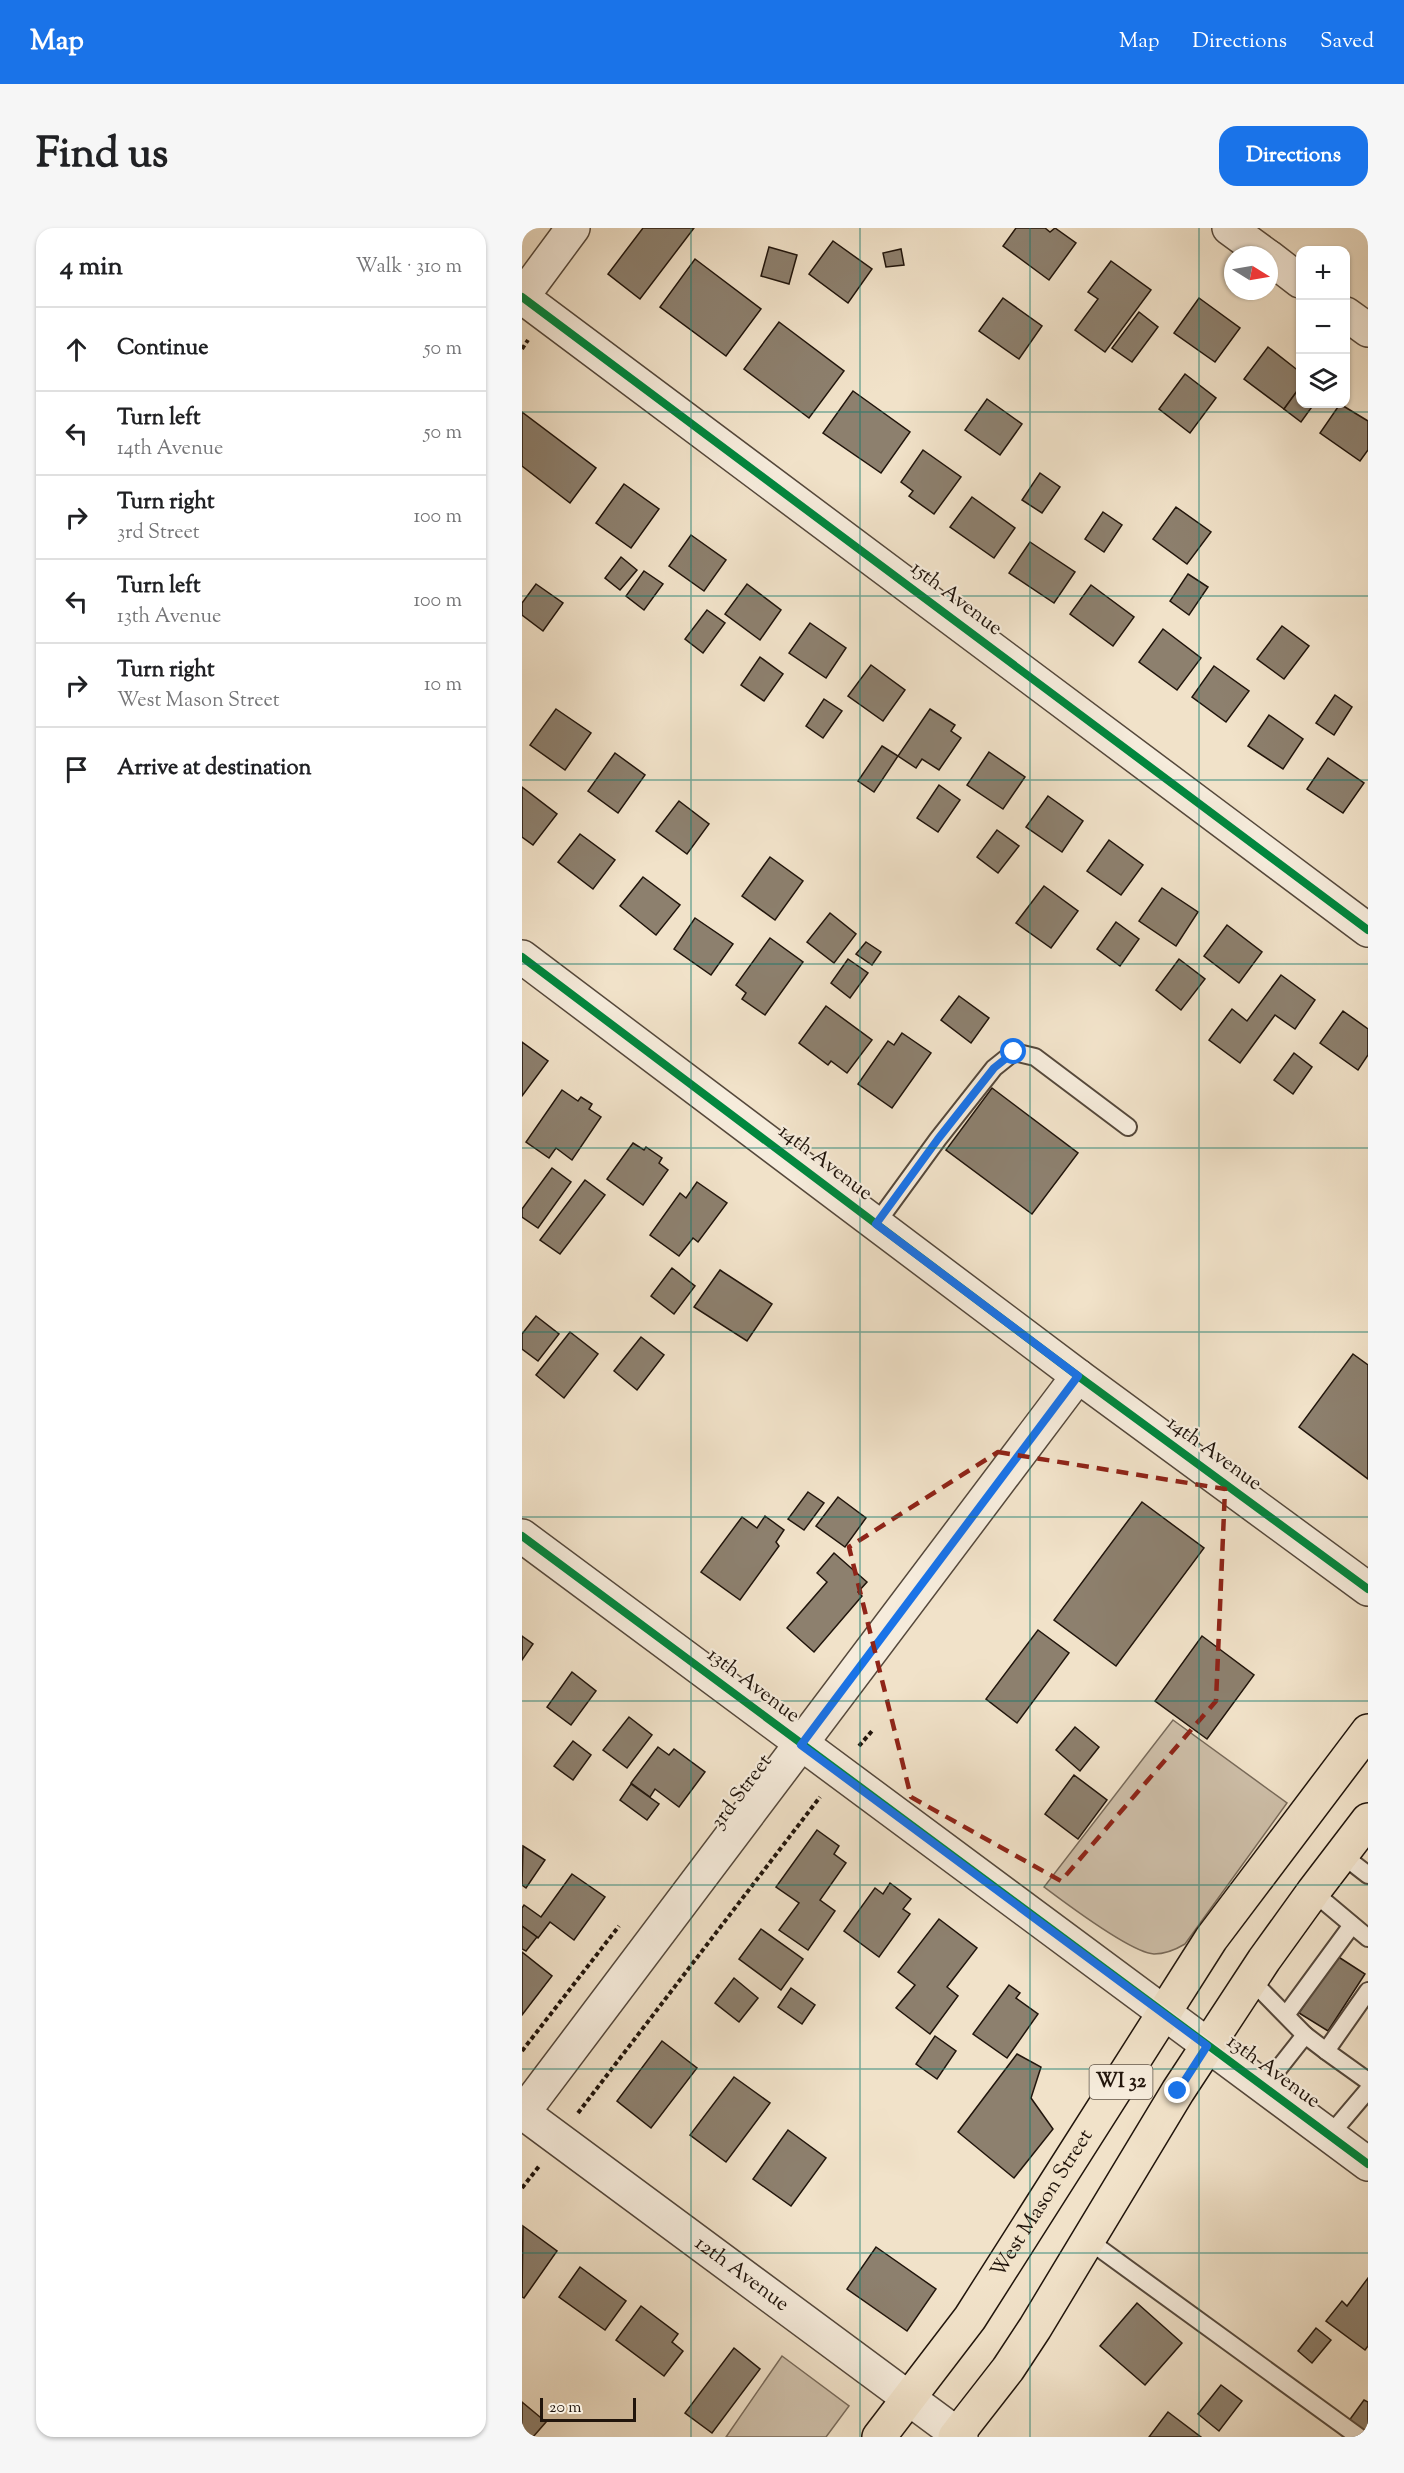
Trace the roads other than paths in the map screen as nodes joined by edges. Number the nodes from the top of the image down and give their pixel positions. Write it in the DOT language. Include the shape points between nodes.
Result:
graph roads {
  1 [pos="573,228"];
  2 [pos="1229,228"];
  3 [pos="1253,246"];
  4 [pos="1278,264"];
  5 [pos="1296,278"];
  6 [pos="522,297"];
  7 [pos="1350,317"];
  8 [pos="1368,330"];
  9 [pos="1368,930"];
  10 [pos="522,957"];
  11 [pos="1128,1127"];
  12 [pos="876,1224"];
  13 [pos="1078,1376"];
  14 [pos="522,1536"];
  15 [pos="1368,1589"];
  16 [pos="1368,1731"];
  17 [pos="801,1745"];
  18 [pos="1359,1835"];
  19 [pos="1368,1875"];
  20 [pos="1313,1892"];
  21 [pos="1352,1925"];
  22 [pos="1368,1938"];
  23 [pos="1251,1980"];
  24 [pos="1368,1991"];
  25 [pos="1164,2014"];
  26 [pos="1286,2015"];
  27 [pos="1305,2035"];
  28 [pos="1207,2046"];
  29 [pos="1326,2051"];
  30 [pos="1368,2081"];
  31 [pos="1264,2087"];
  32 [pos="1368,2090"];
  33 [pos="522,2113"];
  34 [pos="1329,2136"];
  35 [pos="1368,2164"];
  36 [pos="1088,2240"];
  37 [pos="908,2397"];
  38 [pos="958,2436"];
  39 [pos="879,2437"];
  40 [pos="1359,2437"];
  1 -- 6 [label="street"];
  2 -- 3 [label="street"];
  4 -- 5 [label="street"];
  6 -- 9 [label="street, 15th Avenue"];
  7 -- 8 [label="street"];
  10 -- 12 [label="street, 14th Avenue"];
  11 -- 12 [label="lane" via="1035,1057 1014,1052 994,1068"];
  12 -- 13 [label="street, 14th Avenue"];
  13 -- 15 [label="street, 14th Avenue"];
  13 -- 17 [label="street, 3rd Street"];
  14 -- 17 [label="street, 13th Avenue"];
  16 -- 25 [label="main road, West Mason Street / WI 32" via="1211,1940"];
  17 -- 25 [label="street, 13th Avenue"];
  17 -- 33 [label="street, 3rd Street"];
  18 -- 19 [label="lane"];
  18 -- 20 [label="main road, WI 32"];
  20 -- 21 [label="lane"];
  20 -- 23 [label="main road, WI 32"];
  21 -- 22 [label="lane"];
  21 -- 26 [label="lane"];
  23 -- 26 [label="lane"];
  23 -- 28 [label="main road, WI 32"];
  24 -- 29 [label="lane"];
  25 -- 28 [label="street, 13th Avenue"];
  25 -- 37 [label="main road, West Mason Street / WI 32" via="970,2318"];
  26 -- 27 [label="lane"];
  27 -- 29 [label="lane"];
  27 -- 31 [label="lane"];
  28 -- 31 [label="street, 13th Avenue"];
  28 -- 36 [label="main road, WI 32"];
  29 -- 30 [label="lane"];
  31 -- 34 [label="street, 13th Avenue"];
  32 -- 34 [label="lane"];
  33 -- 37 [label="street, 12th Avenue"];
  34 -- 35 [label="street, 13th Avenue"];
  36 -- 38 [label="main road, WI 32" via="1024,2345"];
  36 -- 40 [label="lane"];
  37 -- 38 [label="street, 12th Avenue"];
  37 -- 39 [label="main road, West Mason Street / WI 32"];
}
